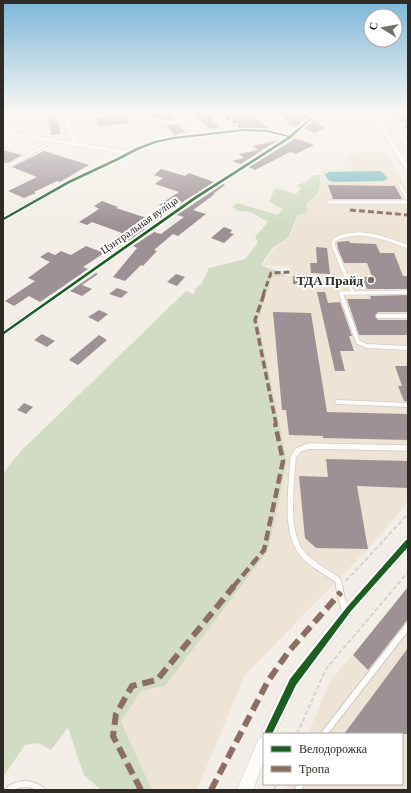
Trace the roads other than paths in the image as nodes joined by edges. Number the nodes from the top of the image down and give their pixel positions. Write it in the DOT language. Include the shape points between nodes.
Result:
graph roads {
  1 [pos="37,150"];
  2 [pos="112,150"];
  3 [pos="136,150"];
  4 [pos="270,150"];
  5 [pos="396,150"];
  6 [pos="130,153"];
  7 [pos="3,169"];
  8 [pos="408,169"];
  9 [pos="399,184"];
  10 [pos="408,199"];
  11 [pos="328,202"];
  12 [pos="408,202"];
  13 [pos="3,218"];
  14 [pos="408,247"];
  15 [pos="408,292"];
  16 [pos="353,293"];
  17 [pos="378,316"];
  18 [pos="408,316"];
  19 [pos="3,334"];
  20 [pos="408,348"];
  21 [pos="337,402"];
  22 [pos="408,405"];
  23 [pos="408,448"];
  24 [pos="408,542"];
  25 [pos="345,614"];
  26 [pos="408,626"];
  27 [pos="268,733"];
  28 [pos="325,733"];
  29 [pos="263,745"];
  30 [pos="8,790"];
  31 [pos="42,790"];
  32 [pos="245,790"];
  1 -- 7 [label="lane"];
  2 -- 6 [label="street"];
  3 -- 6 [label="street"];
  4 -- 19 [label="street, Цэнтральная вуліца" via="195,198"];
  5 -- 8 [label="street"];
  6 -- 13 [label="street"];
  9 -- 10 [label="lane"];
  11 -- 12 [label="lane"];
  14 -- 16 [label="lane" via="360,234 346,234 334,240 333,245"];
  15 -- 16 [label="lane"];
  16 -- 20 [label="lane" via="341,294 358,342 367,346"];
  17 -- 18 [label="lane"];
  21 -- 22 [label="lane"];
  23 -- 25 [label="lane" via="309,446 298,450 293,458 291,522 294,542 302,553 338,580"];
  24 -- 25 [label="street"];
  25 -- 27 [label="street" via="293,682"];
  26 -- 28 [label="lane"];
  29 -- 32 [label="street"];
  30 -- 31 [label="lane" via="25,783"];
}
